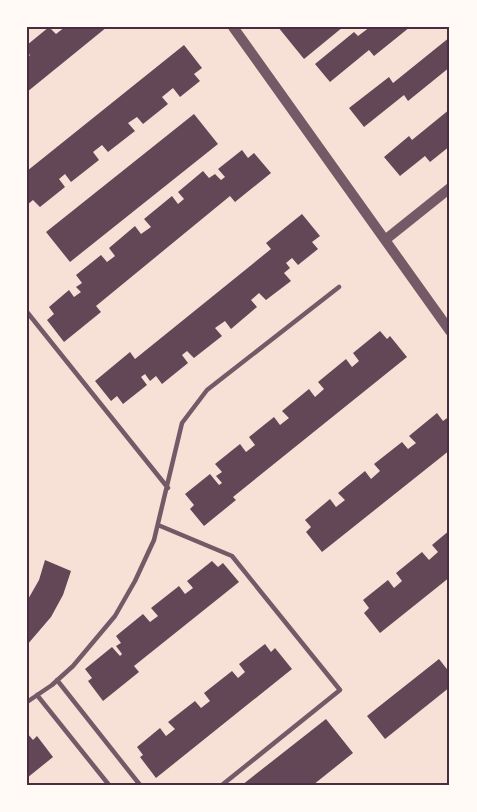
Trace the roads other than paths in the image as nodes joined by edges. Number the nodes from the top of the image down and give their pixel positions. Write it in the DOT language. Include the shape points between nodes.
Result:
graph roads {
  1 [pos="233,27"];
  2 [pos="450,188"];
  3 [pos="385,240"];
  4 [pos="339,287"];
  5 [pos="27,312"];
  6 [pos="450,331"];
  7 [pos="168,488"];
  8 [pos="158,525"];
  9 [pos="57,680"];
  10 [pos="37,695"];
  11 [pos="27,702"];
  12 [pos="109,785"];
  13 [pos="141,785"];
  14 [pos="222,785"];
  1 -- 3 [label="street"];
  2 -- 3 [label="street"];
  3 -- 6 [label="street"];
  4 -- 7 [label="lane" via="207,390 193,406 182,423"];
  5 -- 7 [label="lane"];
  7 -- 8 [label="lane"];
  8 -- 9 [label="lane" via="135,581 115,616"];
  8 -- 14 [label="lane" via="232,556 340,690"];
  9 -- 10 [label="lane"];
  9 -- 13 [label="lane"];
  10 -- 11 [label="lane"];
  10 -- 12 [label="lane"];
}
